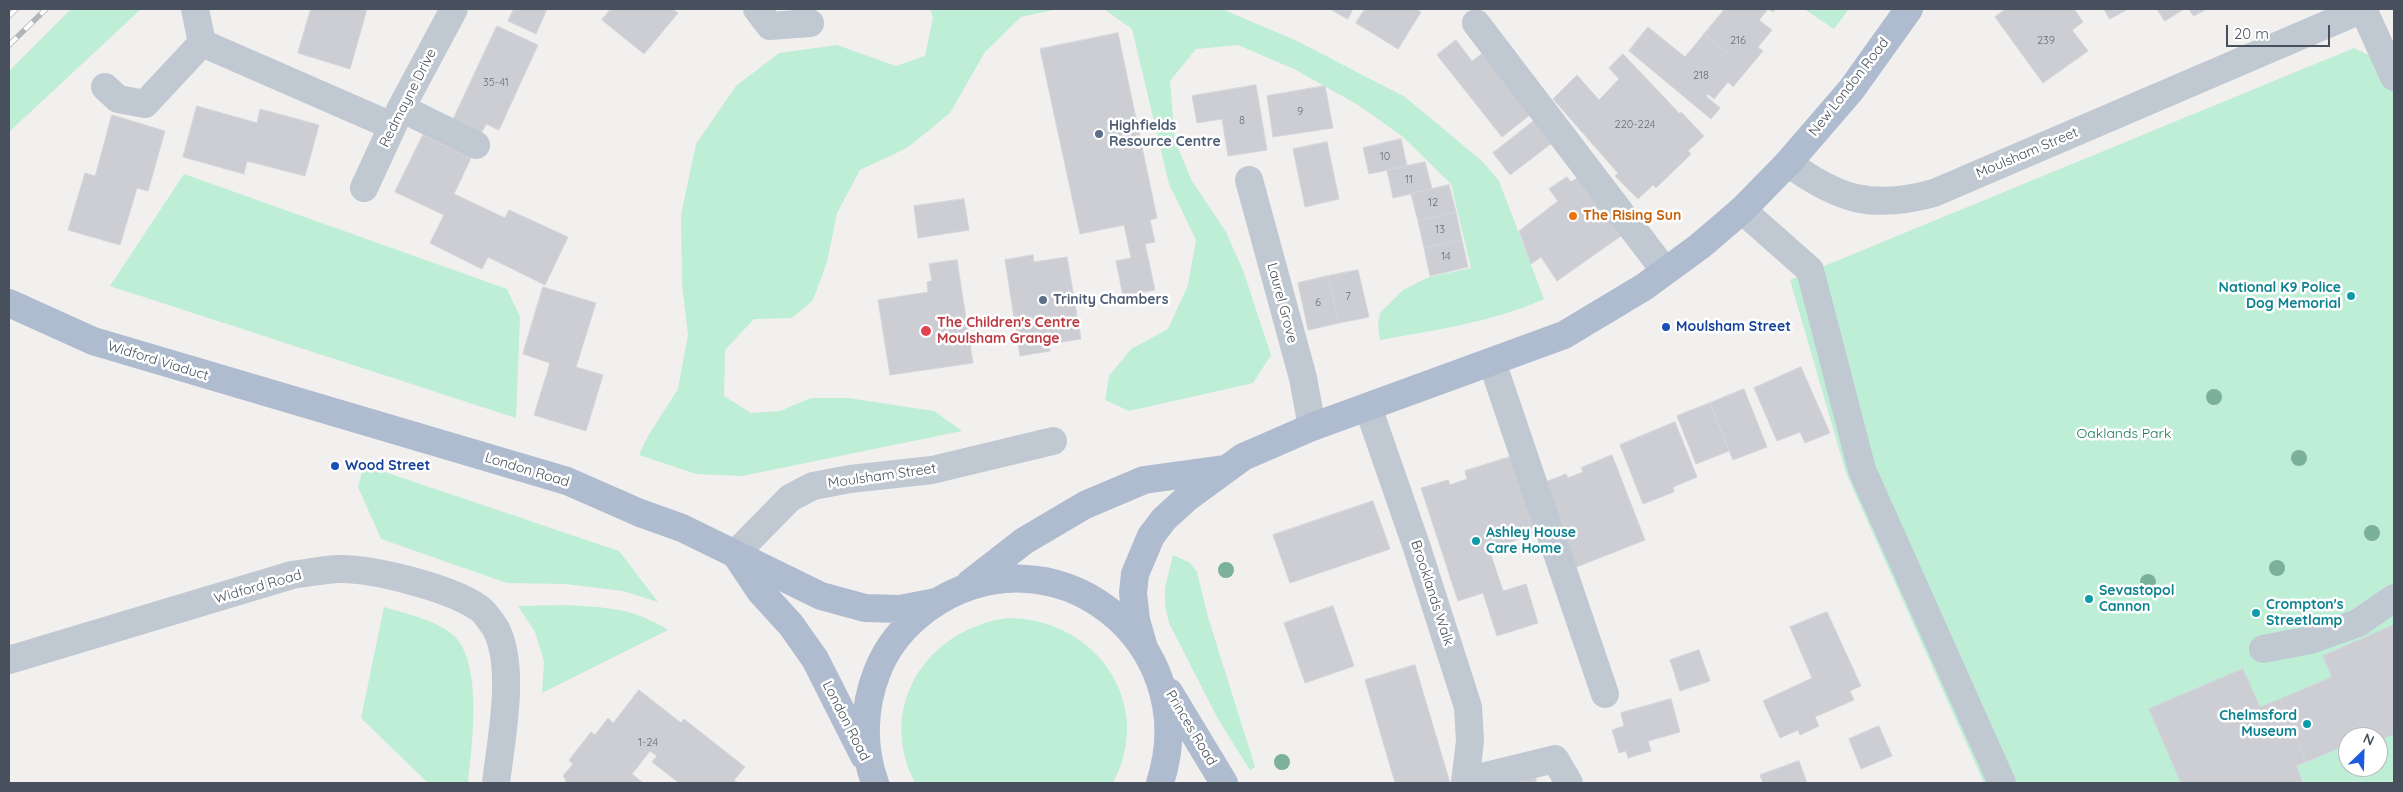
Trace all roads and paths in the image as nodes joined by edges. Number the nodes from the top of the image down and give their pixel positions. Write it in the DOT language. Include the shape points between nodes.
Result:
graph roads {
  1 [pos="195,9"];
  2 [pos="454,9"];
  3 [pos="757,9"];
  4 [pos="1909,9"];
  5 [pos="2363,9"];
  6 [pos="810,23"];
  7 [pos="1476,23"];
  8 [pos="202,43"];
  9 [pos="2394,77"];
  10 [pos="105,87"];
  11 [pos="397,117"];
  12 [pos="476,145"];
  13 [pos="1788,163"];
  14 [pos="1248,180"];
  15 [pos="364,188"];
  16 [pos="1742,210"];
  17 [pos="1665,271"];
  18 [pos="9,303"];
  19 [pos="1492,362"];
  20 [pos="311,406"];
  21 [pos="1368,407"];
  22 [pos="1312,427"];
  23 [pos="1053,441"];
  24 [pos="1226,468"];
  25 [pos="735,554"];
  26 [pos="963,589"];
  27 [pos="2394,598"];
  28 [pos="936,602"];
  29 [pos="1144,648"];
  30 [pos="2263,649"];
  31 [pos="9,660"];
  32 [pos="1158,674"];
  33 [pos="1606,694"];
  34 [pos="873,778"];
  35 [pos="1465,782"];
  36 [pos="496,783"];
  37 [pos="1160,783"];
  38 [pos="1224,783"];
  39 [pos="1569,783"];
  40 [pos="2002,783"];
  1 -- 8 [label="street"];
  2 -- 11 [label="street, Redmayne Drive"];
  3 -- 6 [label="street" via="770,26"];
  4 -- 13 [label="main road, New London Road" via="1851,90"];
  5 -- 9 [label="street"];
  5 -- 13 [label="street, Moulsham Street" via="1934,193 1912,199 1871,202 1835,192"];
  7 -- 17 [label="street"];
  8 -- 10 [label="street" via="145,104 118,99"];
  8 -- 11 [label="street"];
  11 -- 12 [label="street"];
  11 -- 15 [label="street, Redmayne Drive"];
  13 -- 16 [label="main road"];
  14 -- 22 [label="street, Laurel Grove" via="1303,378"];
  16 -- 17 [label="main road"];
  16 -- 40 [label="street" via="1810,270 1862,470"];
  17 -- 19 [label="main road" via="1564,335"];
  18 -- 20 [label="main road, Widford Viaduct" via="94,341"];
  19 -- 21 [label="main road"];
  19 -- 33 [label="street"];
  20 -- 25 [label="main road, London Road" via="567,481 682,528"];
  21 -- 22 [label="main road"];
  21 -- 35 [label="street, Brooklands Walk" via="1468,707 1470,741"];
  22 -- 24 [label="main road"];
  23 -- 25 [label="street, Moulsham Street" via="932,470 814,486 790,498"];
  24 -- 26 [label="main road" via="1144,480 1085,505 1024,541"];
  24 -- 29 [label="main road" via="1164,519 1141,556 1133,592"];
  25 -- 28 [label="main road, London Road" via="821,596 865,608 900,609"];
  25 -- 34 [label="main road, London Road" via="760,591 815,659"];
  26 -- 28 [label="main road"];
  26 -- 29 [label="main road" via="995,580 1027,579 1063,586 1111,611"];
  27 -- 30 [label="street" via="2358,623 2310,640"];
  28 -- 34 [label="main road" via="902,631 879,668 870,691 866,720"];
  29 -- 32 [label="main road"];
  31 -- 36 [label="street, Widford Road" via="292,575 338,569 388,575 456,596 480,609 496,629 504,656 505,689"];
  32 -- 37 [label="main road" via="1165,693 1169,725 1167,758"];
  32 -- 38 [label="main road, Princes Road"];
  35 -- 39 [label="street" via="1555,759"];
}
